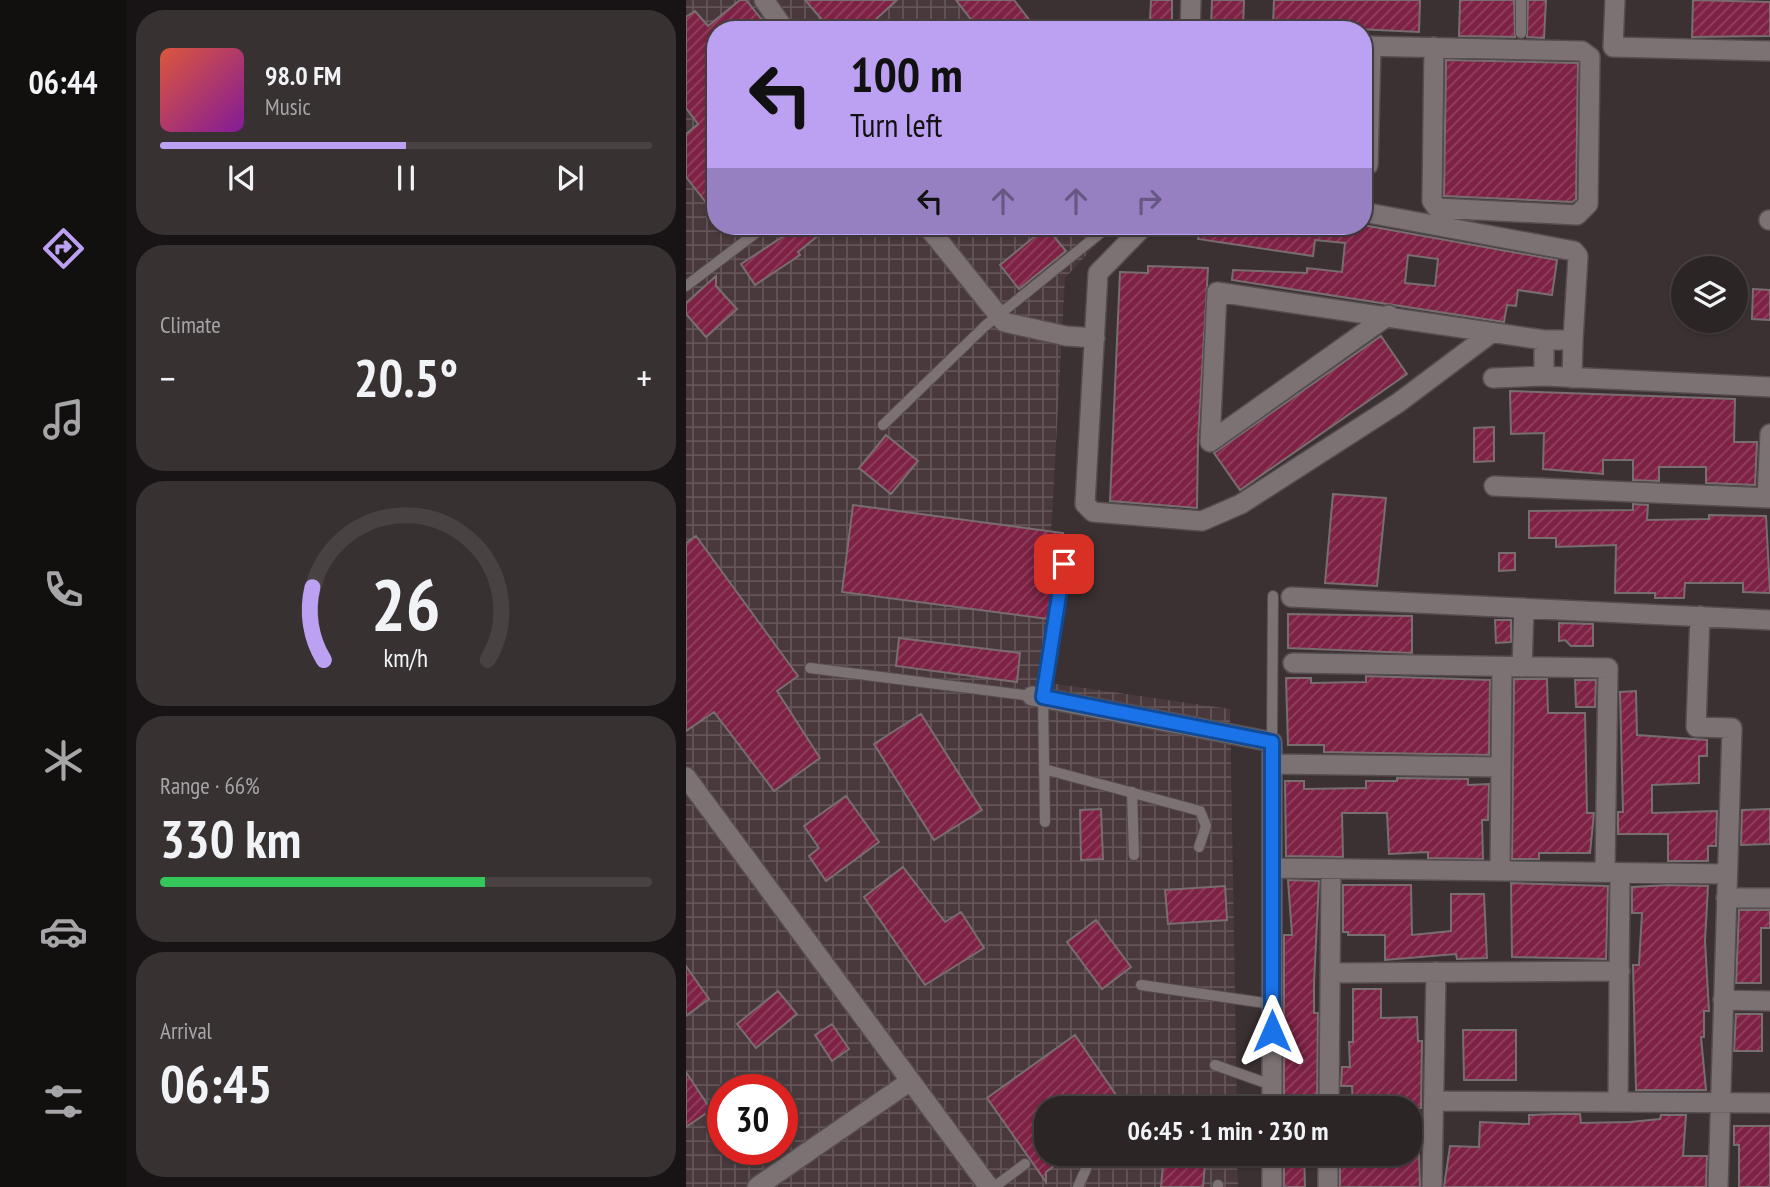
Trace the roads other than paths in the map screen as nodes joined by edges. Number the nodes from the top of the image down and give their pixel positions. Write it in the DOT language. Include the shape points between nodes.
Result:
graph roads {
  1 [pos="764,0"];
  2 [pos="1191,0"];
  3 [pos="1521,0"];
  4 [pos="1615,0"];
  5 [pos="779,21"];
  6 [pos="1190,21"];
  7 [pos="1521,33"];
  8 [pos="1372,46"];
  9 [pos="1434,47"];
  10 [pos="1770,51"];
  11 [pos="1372,214"];
  12 [pos="753,235"];
  13 [pos="934,235"];
  14 [pos="1098,235"];
  15 [pos="1135,235"];
  16 [pos="686,286"];
  17 [pos="999,315"];
  18 [pos="1389,315"];
  19 [pos="1490,334"];
  20 [pos="1095,338"];
  21 [pos="1544,340"];
  22 [pos="1573,340"];
  23 [pos="1544,376"];
  24 [pos="1493,378"];
  25 [pos="1573,378"];
  26 [pos="1770,387"];
  27 [pos="883,425"];
  28 [pos="1770,434"];
  29 [pos="1494,486"];
  30 [pos="1769,498"];
  31 [pos="1064,564"];
  32 [pos="1282,597"];
  33 [pos="1524,608"];
  34 [pos="1700,616"];
  35 [pos="1770,620"];
  36 [pos="1293,663"];
  37 [pos="1502,667"];
  38 [pos="1522,667"];
  39 [pos="810,668"];
  40 [pos="1038,696"];
  41 [pos="1272,742"];
  42 [pos="1273,764"];
  43 [pos="1501,767"];
  44 [pos="1044,769"];
  45 [pos="688,786"];
  46 [pos="1132,792"];
  47 [pos="1045,822"];
  48 [pos="1199,847"];
  49 [pos="1134,855"];
  50 [pos="1272,868"];
  51 [pos="1331,869"];
  52 [pos="1500,871"];
  53 [pos="1612,872"];
  54 [pos="1727,874"];
  55 [pos="1726,898"];
  56 [pos="1770,898"];
  57 [pos="1619,971"];
  58 [pos="1436,972"];
  59 [pos="1330,973"];
  60 [pos="1141,985"];
  61 [pos="1723,1000"];
  62 [pos="1770,1001"];
  63 [pos="1272,1003"];
  64 [pos="1215,1065"];
  65 [pos="909,1082"];
  66 [pos="1272,1086"];
  67 [pos="1272,1096"];
  68 [pos="1329,1096"];
  69 [pos="1434,1101"];
  70 [pos="1618,1101"];
  71 [pos="1720,1102"];
  72 [pos="1770,1103"];
  73 [pos="1025,1164"];
  74 [pos="1087,1166"];
  75 [pos="1272,1166"];
  76 [pos="1328,1166"];
  77 [pos="757,1187"];
  78 [pos="992,1187"];
  79 [pos="1078,1187"];
  80 [pos="1272,1187"];
  81 [pos="1328,1187"];
  82 [pos="1432,1187"];
  83 [pos="1718,1187"];
  1 -- 5 [label="street"];
  2 -- 6 [label="street"];
  3 -- 7 [label="lane"];
  4 -- 10 [label="street" via="1613,47"];
  8 -- 9 [label="street"];
  9 -- 9 [label="street" via="1432,201 1437,208 1577,215 1586,210 1590,57 1582,51"];
  11 -- 22 [label="street" via="1574,251 1578,256"];
  12 -- 16 [label="lane"];
  13 -- 17 [label="street"];
  14 -- 17 [label="lane"];
  15 -- 20 [label="street" via="1098,272"];
  17 -- 20 [label="street" via="1004,322"];
  17 -- 27 [label="lane"];
  18 -- 18 [label="street" via="1217,292 1210,442 1221,434"];
  18 -- 19 [label="street"];
  19 -- 20 [label="street" via="1398,403 1241,504 1202,521 1087,510"];
  19 -- 21 [label="street"];
  21 -- 22 [label="street"];
  21 -- 23 [label="street"];
  22 -- 25 [label="street"];
  23 -- 24 [label="street"];
  23 -- 25 [label="street"];
  25 -- 26 [label="street"];
  28 -- 30 [label="street"];
  29 -- 30 [label="street"];
  31 -- 40 [label="lane"];
  32 -- 33 [label="street"];
  32 -- 41 [label="lane"];
  33 -- 34 [label="street"];
  33 -- 38 [label="street"];
  34 -- 35 [label="street"];
  34 -- 54 [label="street" via="1696,727 1732,728"];
  36 -- 37 [label="street"];
  37 -- 38 [label="street"];
  37 -- 43 [label="street"];
  38 -- 53 [label="street" via="1608,668"];
  39 -- 40 [label="lane"];
  40 -- 41 [label="street"];
  40 -- 44 [label="lane"];
  41 -- 42 [label="street"];
  42 -- 43 [label="street"];
  42 -- 50 [label="street"];
  43 -- 52 [label="street"];
  44 -- 46 [label="lane"];
  44 -- 47 [label="lane"];
  45 -- 65 [label="street"];
  46 -- 48 [label="lane" via="1200,811 1206,826"];
  46 -- 49 [label="lane"];
  50 -- 51 [label="street"];
  50 -- 63 [label="street"];
  51 -- 52 [label="street"];
  51 -- 59 [label="street"];
  52 -- 53 [label="street"];
  53 -- 54 [label="street"];
  53 -- 57 [label="street"];
  54 -- 55 [label="street"];
  55 -- 56 [label="street"];
  55 -- 61 [label="street"];
  57 -- 58 [label="street"];
  57 -- 70 [label="street"];
  58 -- 59 [label="street"];
  58 -- 69 [label="street"];
  59 -- 68 [label="street"];
  60 -- 63 [label="lane"];
  61 -- 62 [label="street"];
  61 -- 71 [label="street"];
  63 -- 66 [label="street"];
  64 -- 66 [label="lane"];
  65 -- 77 [label="street"];
  65 -- 78 [label="street"];
  66 -- 67 [label="street"];
  69 -- 70 [label="street"];
  69 -- 82 [label="street"];
  70 -- 71 [label="street"];
  71 -- 72 [label="street"];
  71 -- 83 [label="street"];
  73 -- 78 [label="lane"];
  74 -- 79 [label="lane"];
  75 -- 80 [label="street"];
  76 -- 81 [label="street"];
}
